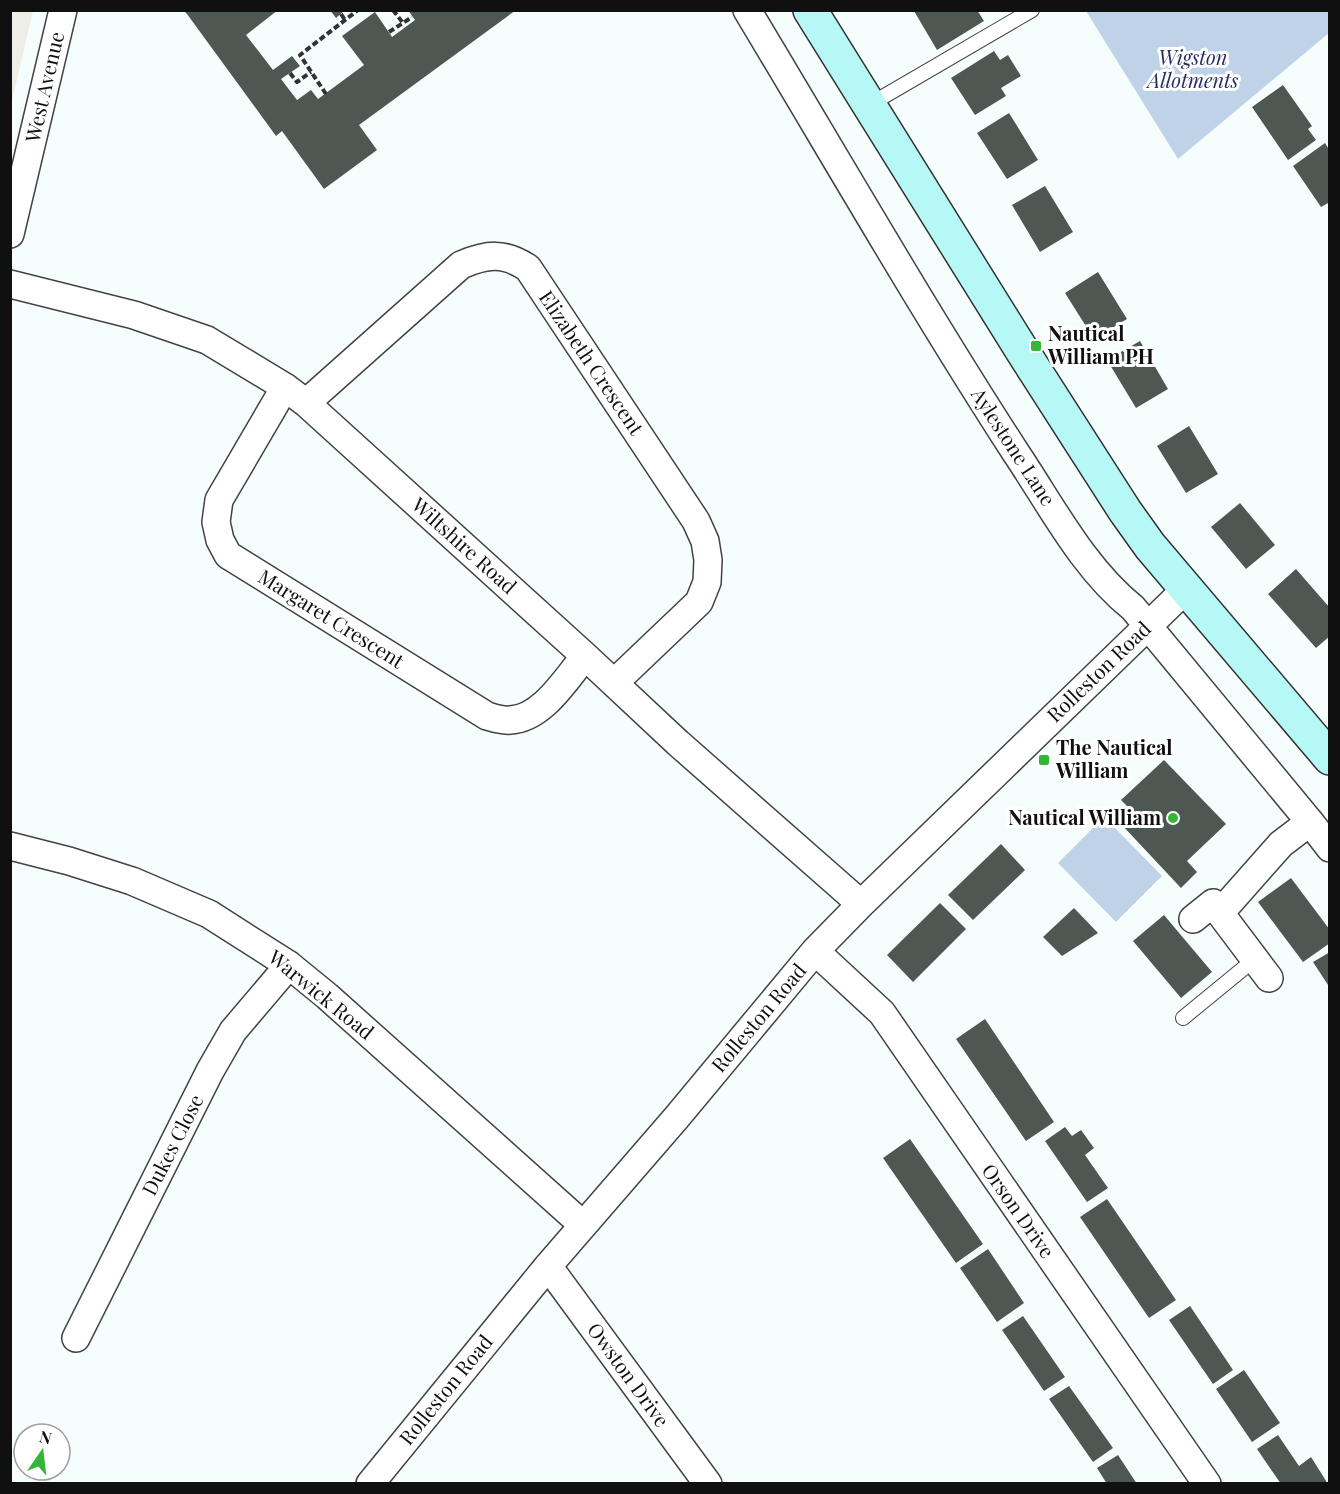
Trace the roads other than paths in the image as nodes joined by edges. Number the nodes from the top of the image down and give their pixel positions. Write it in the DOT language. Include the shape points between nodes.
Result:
graph roads {
  1 [pos="63,10"];
  2 [pos="747,10"];
  3 [pos="810,10"];
  4 [pos="1032,10"];
  5 [pos="869,105"];
  6 [pos="14,200"];
  7 [pos="10,234"];
  8 [pos="10,284"];
  9 [pos="296,395"];
  10 [pos="1186,588"];
  11 [pos="1146,627"];
  12 [pos="585,656"];
  13 [pos="614,683"];
  14 [pos="1329,758"];
  15 [pos="1310,822"];
  16 [pos="10,846"];
  17 [pos="1329,848"];
  18 [pos="861,904"];
  19 [pos="1220,913"];
  20 [pos="1193,919"];
  21 [pos="815,951"];
  22 [pos="289,965"];
  23 [pos="1262,969"];
  24 [pos="1183,1018"];
  25 [pos="583,1225"];
  26 [pos="548,1266"];
  27 [pos="76,1338"];
  28 [pos="370,1484"];
  29 [pos="708,1484"];
  30 [pos="1207,1484"];
  1 -- 6 [label="street, West Avenue"];
  2 -- 11 [label="street, Aylestone Lane" via="985,405 1090,565"];
  3 -- 5 [label="main road"];
  4 -- 5 [label="lane"];
  5 -- 10 [label="main road" via="1125,511"];
  6 -- 7 [label="street, West Avenue"];
  8 -- 9 [label="street, Wiltshire Road" via="207,340"];
  9 -- 12 [label="street, Wiltshire Road"];
  9 -- 12 [label="street, Margaret Crescent" via="219,500 216,522 228,555 487,716 508,721 540,710"];
  9 -- 13 [label="street, Elizabeth Crescent" via="461,265 480,257 498,256 514,259 528,268 696,521 705,541 707,582 699,602"];
  10 -- 11 [label="street, Rolleston Road"];
  10 -- 14 [label="main road"];
  11 -- 15 [label="street, Aylestone Lane"];
  11 -- 18 [label="street, Rolleston Road"];
  12 -- 13 [label="street, Wiltshire Road"];
  13 -- 18 [label="street, Wiltshire Road"];
  15 -- 17 [label="street, Aylestone Lane"];
  15 -- 19 [label="street" via="1281,844"];
  16 -- 22 [label="street, Warwick Road" via="132,881 209,914"];
  18 -- 21 [label="street, Rolleston Road"];
  19 -- 20 [label="street" via="1213,903"];
  19 -- 23 [label="street"];
  21 -- 25 [label="street, Rolleston Road"];
  21 -- 30 [label="street, Orson Drive" via="882,1013"];
  22 -- 25 [label="street, Warwick Road"];
  22 -- 27 [label="street, Dukes Close" via="233,1030"];
  23 -- 24 [label="lane"];
  25 -- 26 [label="street, Rolleston Road"];
  26 -- 28 [label="street, Rolleston Road"];
  26 -- 29 [label="street, Owston Drive"];
}
